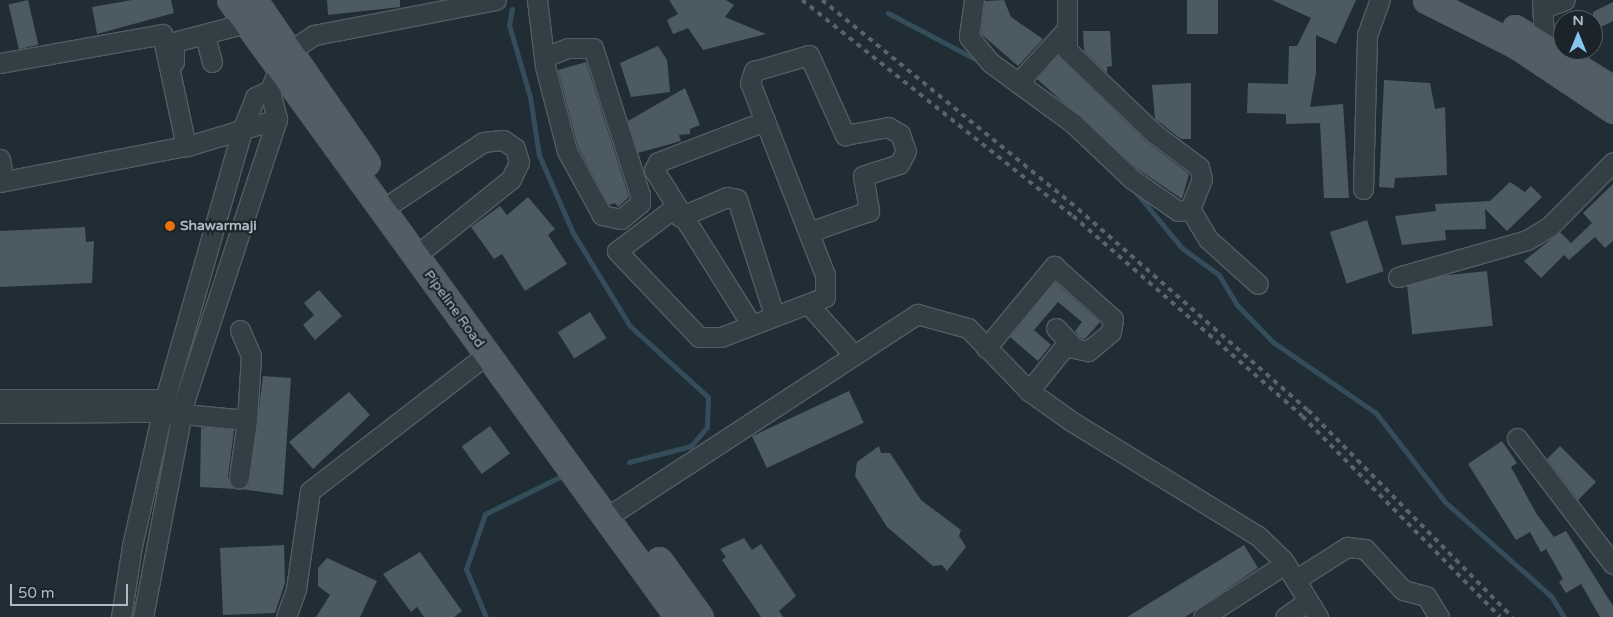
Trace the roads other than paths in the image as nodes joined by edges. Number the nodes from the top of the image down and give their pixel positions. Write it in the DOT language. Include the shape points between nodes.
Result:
graph roads {
  1 [pos="230,0"];
  2 [pos="493,0"];
  3 [pos="537,0"];
  4 [pos="974,0"];
  5 [pos="1067,0"];
  6 [pos="1380,0"];
  7 [pos="1426,0"];
  8 [pos="1460,0"];
  9 [pos="1565,0"];
  10 [pos="1543,4"];
  11 [pos="432,7"];
  12 [pos="250,11"];
  13 [pos="1481,18"];
  14 [pos="1067,29"];
  15 [pos="205,36"];
  16 [pos="1545,55"];
  17 [pos="545,57"];
  18 [pos="212,62"];
  19 [pos="0,63"];
  20 [pos="279,70"];
  21 [pos="1018,82"];
  22 [pos="1613,89"];
  23 [pos="1613,110"];
  24 [pos="277,119"];
  25 [pos="765,121"];
  26 [pos="242,130"];
  27 [pos="189,146"];
  28 [pos="0,159"];
  29 [pos="1613,162"];
  30 [pos="2,181"];
  31 [pos="1362,189"];
  32 [pos="395,201"];
  33 [pos="1190,209"];
  34 [pos="677,213"];
  35 [pos="809,232"];
  36 [pos="428,246"];
  37 [pos="1398,277"];
  38 [pos="1258,284"];
  39 [pos="809,305"];
  40 [pos="774,315"];
  41 [pos="751,324"];
  42 [pos="1056,328"];
  43 [pos="240,330"];
  44 [pos="1071,344"];
  45 [pos="986,348"];
  46 [pos="487,354"];
  47 [pos="853,354"];
  48 [pos="1029,391"];
  49 [pos="0,399"];
  50 [pos="91,406"];
  51 [pos="164,406"];
  52 [pos="183,409"];
  53 [pos="0,413"];
  54 [pos="247,420"];
  55 [pos="1517,438"];
  56 [pos="239,478"];
  57 [pos="614,513"];
  58 [pos="1613,564"];
  59 [pos="1290,572"];
  60 [pos="1313,609"];
  61 [pos="121,617"];
  62 [pos="143,617"];
  63 [pos="286,617"];
  64 [pos="678,617"];
  65 [pos="700,617"];
  66 [pos="1203,617"];
  67 [pos="1285,617"];
  68 [pos="1439,617"];
  1 -- 12 [label="main road, Pipeline Road"];
  2 -- 11 [label="street"];
  3 -- 17 [label="street"];
  4 -- 21 [label="street" via="968,37 991,63"];
  5 -- 14 [label="street"];
  6 -- 31 [label="street" via="1366,35"];
  7 -- 13 [label="main road"];
  8 -- 13 [label="main road"];
  9 -- 10 [label="street"];
  10 -- 16 [label="street"];
  11 -- 20 [label="street" via="314,35"];
  12 -- 15 [label="street"];
  12 -- 20 [label="main road, Pipeline Road"];
  13 -- 16 [label="main road"];
  14 -- 21 [label="street"];
  14 -- 33 [label="street" via="1067,50 1091,76 1199,166 1202,178"];
  15 -- 18 [label="street"];
  15 -- 27 [label="street" via="171,46"];
  16 -- 22 [label="main road"];
  16 -- 23 [label="main road"];
  17 -- 17 [label="street" via="567,151 602,215 620,219 640,203 640,195 593,48 568,48"];
  19 -- 27 [label="street" via="162,34"];
  20 -- 24 [label="street"];
  20 -- 26 [label="street" via="255,97"];
  20 -- 32 [label="main road, Pipeline Road"];
  20 -- 46 [label="main road, Pipeline Road"];
  21 -- 33 [label="street" via="1073,123 1132,179 1178,211"];
  24 -- 26 [label="street"];
  24 -- 52 [label="street"];
  25 -- 34 [label="street" via="654,165 655,175"];
  25 -- 35 [label="street"];
  25 -- 35 [label="street" via="750,82 752,73 809,55 845,135 888,127 905,144 899,164 863,176 869,211"];
  26 -- 27 [label="street"];
  26 -- 51 [label="street"];
  27 -- 30 [label="street"];
  28 -- 30 [label="street"];
  29 -- 37 [label="street" via="1549,227 1527,240"];
  32 -- 36 [label="main road, Pipeline Road"];
  32 -- 36 [label="street" via="483,142 503,140 516,148 518,166 502,188"];
  33 -- 38 [label="street" via="1208,239"];
  34 -- 40 [label="street" via="727,197 737,199"];
  34 -- 41 [label="street"];
  34 -- 41 [label="street" via="619,245 618,254 699,337 721,337"];
  35 -- 39 [label="street" via="828,287 821,301"];
  36 -- 57 [label="main road, Pipeline Road"];
  39 -- 40 [label="street"];
  39 -- 47 [label="street"];
  40 -- 41 [label="street"];
  42 -- 44 [label="street"];
  43 -- 54 [label="street" via="251,356"];
  44 -- 45 [label="street" via="1082,352 1094,348 1111,332 1113,319 1054,266"];
  44 -- 48 [label="street"];
  45 -- 47 [label="street" via="968,328 917,314"];
  45 -- 48 [label="street"];
  46 -- 57 [label="main road, Pipeline Road"];
  46 -- 63 [label="street" via="310,491 296,589"];
  47 -- 57 [label="street"];
  48 -- 59 [label="street" via="1258,536"];
  49 -- 50 [label="street"];
  50 -- 51 [label="street"];
  50 -- 53 [label="street"];
  51 -- 52 [label="street"];
  51 -- 61 [label="street"];
  52 -- 54 [label="street"];
  52 -- 62 [label="street"];
  54 -- 56 [label="street"];
  55 -- 58 [label="street"];
  57 -- 64 [label="main road, Pipeline Road"];
  57 -- 65 [label="main road, Pipeline Road"];
  59 -- 60 [label="street"];
  59 -- 66 [label="street"];
  59 -- 68 [label="street" via="1347,547 1364,549 1403,590 1426,596"];
  60 -- 67 [label="street"];
}
